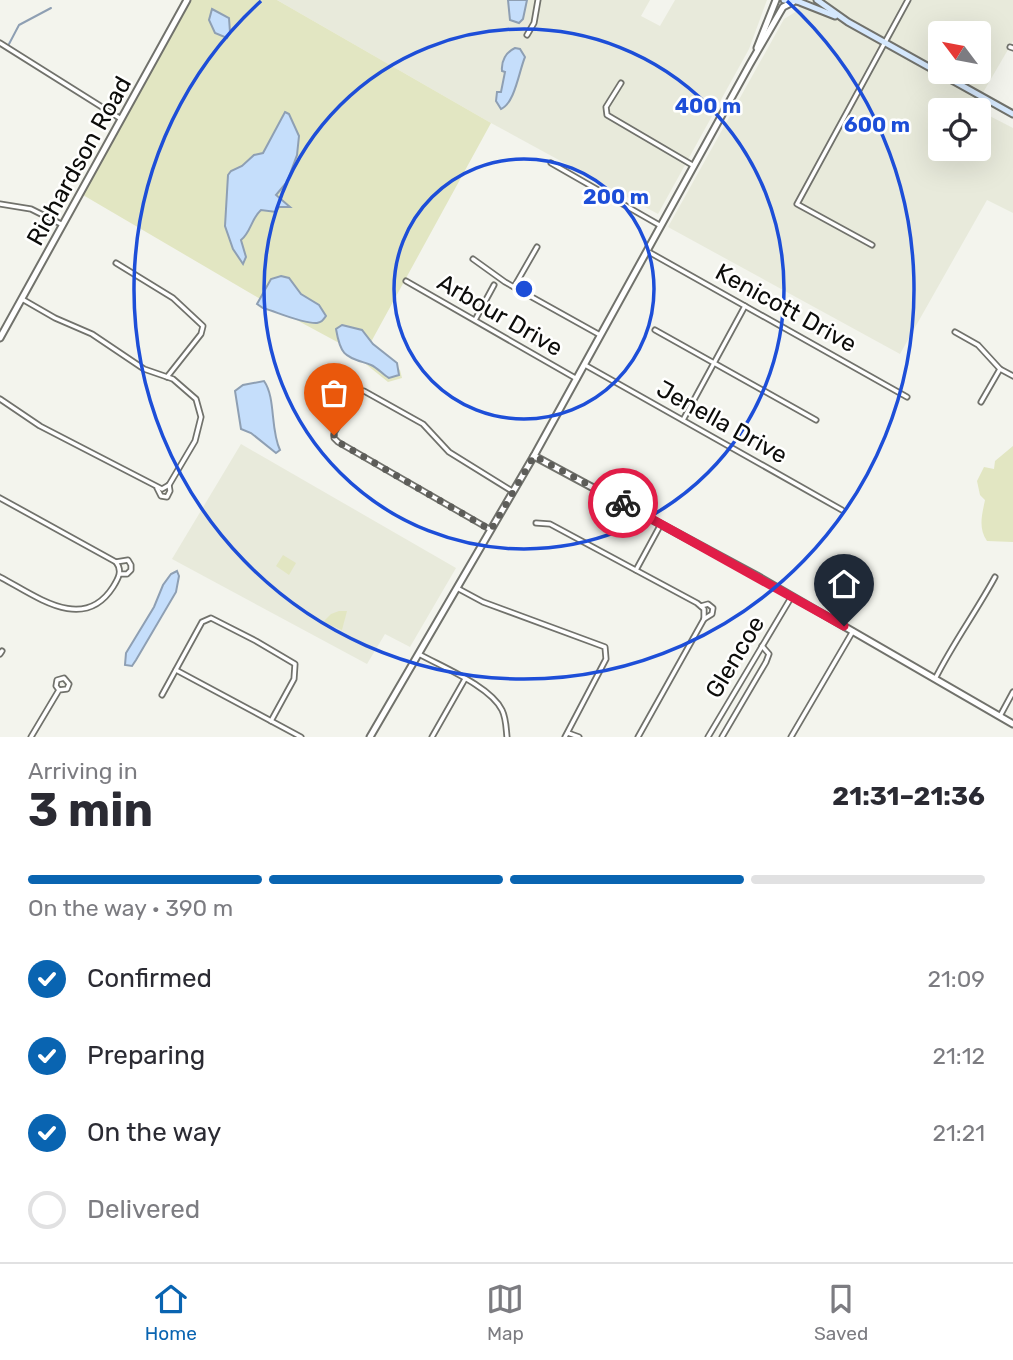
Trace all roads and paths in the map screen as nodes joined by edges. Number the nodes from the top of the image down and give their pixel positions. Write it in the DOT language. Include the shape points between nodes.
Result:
graph roads {
  1 [pos="187,0"];
  2 [pos="538,0"];
  3 [pos="776,0"];
  4 [pos="785,0"];
  5 [pos="817,0"];
  6 [pos="908,0"];
  7 [pos="796,1"];
  8 [pos="848,22"];
  9 [pos="527,35"];
  10 [pos="885,42"];
  11 [pos="0,43"];
  12 [pos="750,64"];
  13 [pos="621,83"];
  14 [pos="1013,114"];
  15 [pos="123,120"];
  16 [pos="551,163"];
  17 [pos="694,166"];
  18 [pos="0,204"];
  19 [pos="64,226"];
  20 [pos="661,226"];
  21 [pos="872,245"];
  22 [pos="537,247"];
  23 [pos="647,251"];
  24 [pos="473,259"];
  25 [pos="116,264"];
  26 [pos="405,281"];
  27 [pos="494,285"];
  28 [pos="514,287"];
  29 [pos="22,299"];
  30 [pos="745,306"];
  31 [pos="475,320"];
  32 [pos="655,330"];
  33 [pos="955,332"];
  34 [pos="600,336"];
  35 [pos="0,338"];
  36 [pos="714,363"];
  37 [pos="585,365"];
  38 [pos="1000,369"];
  39 [pos="1013,376"];
  40 [pos="167,377"];
  41 [pos="577,379"];
  42 [pos="907,397"];
  43 [pos="0,399"];
  44 [pos="981,402"];
  45 [pos="682,420"];
  46 [pos="816,420"];
  47 [pos="534,456"];
  48 [pos="167,487"];
  49 [pos="157,488"];
  50 [pos="514,492"];
  51 [pos="0,498"];
  52 [pos="842,510"];
  53 [pos="537,523"];
  54 [pos="661,524"];
  55 [pos="491,530"];
  56 [pos="116,562"];
  57 [pos="636,570"];
  58 [pos="120,574"];
  59 [pos="0,577"];
  60 [pos="995,577"];
  61 [pos="457,588"];
  62 [pos="792,596"];
  63 [pos="701,606"];
  64 [pos="704,618"];
  65 [pos="853,631"];
  66 [pos="762,646"];
  67 [pos="419,653"];
  68 [pos="176,670"];
  69 [pos="935,679"];
  70 [pos="465,680"];
  71 [pos="59,690"];
  72 [pos="1013,692"];
  73 [pos="162,695"];
  74 [pos="1000,716"];
  75 [pos="271,721"];
  76 [pos="1013,724"];
  77 [pos="566,735"];
  78 [pos="31,737"];
  79 [pos="301,737"];
  80 [pos="370,737"];
  81 [pos="432,737"];
  82 [pos="507,737"];
  83 [pos="579,737"];
  84 [pos="638,737"];
  85 [pos="708,737"];
  86 [pos="722,737"];
  87 [pos="791,737"];
  1 -- 15 [label="street, Richardson Road"];
  2 -- 9 [label="street"];
  3 -- 12 [label="street"];
  4 -- 7 [label="main road"];
  5 -- 8 [label="main road"];
  6 -- 10 [label="street"];
  7 -- 8 [label="main road"];
  7 -- 12 [label="street" via="783,7"];
  8 -- 10 [label="main road"];
  10 -- 14 [label="main road"];
  10 -- 21 [label="street" via="797,204"];
  11 -- 15 [label="street"];
  12 -- 17 [label="street"];
  13 -- 17 [label="street" via="606,107 607,115"];
  15 -- 19 [label="street, Richardson Road"];
  16 -- 20 [label="street"];
  17 -- 20 [label="street"];
  18 -- 19 [label="street" via="30,209"];
  19 -- 29 [label="street, Richardson Road"];
  20 -- 23 [label="street"];
  22 -- 28 [label="street"];
  23 -- 30 [label="street, Kenicott Drive"];
  23 -- 34 [label="street"];
  24 -- 28 [label="street"];
  25 -- 40 [label="street" via="173,298 203,326"];
  26 -- 31 [label="street, Arbour Drive"];
  27 -- 31 [label="street"];
  28 -- 34 [label="street"];
  29 -- 35 [label="street, Richardson Road"];
  29 -- 40 [label="street" via="92,334 137,365"];
  30 -- 36 [label="street"];
  30 -- 42 [label="street, Kenicott Drive"];
  31 -- 41 [label="street, Arbour Drive"];
  32 -- 36 [label="street"];
  33 -- 38 [label="street" via="978,345"];
  34 -- 37 [label="street"];
  36 -- 45 [label="street"];
  36 -- 46 [label="street"];
  37 -- 41 [label="street"];
  37 -- 45 [label="street, Jenella Drive"];
  38 -- 39 [label="street"];
  38 -- 44 [label="street"];
  40 -- 48 [label="street" via="196,399 201,417 195,441"];
  41 -- 47 [label="street"];
  43 -- 49 [label="street" via="40,426"];
  45 -- 52 [label="street, Jenella Drive"];
  47 -- 50 [label="street"];
  47 -- 54 [label="street"];
  48 -- 49 [label="street"];
  48 -- 49 [label="street" via="170,491 164,497"];
  50 -- 55 [label="street"];
  50 -- 55 [label="street" via="449,452 423,424 364,391 356,395 334,438"];
  51 -- 56 [label="street"];
  53 -- 57 [label="street" via="550,524"];
  54 -- 57 [label="street"];
  54 -- 62 [label="street"];
  55 -- 61 [label="street"];
  56 -- 58 [label="street"];
  56 -- 58 [label="street" via="123,559 131,565 127,574"];
  57 -- 63 [label="street"];
  58 -- 59 [label="street" via="106,597 81,610 60,608"];
  60 -- 69 [label="street"];
  61 -- 67 [label="street"];
  61 -- 77 [label="street" via="605,647 606,659"];
  62 -- 65 [label="street"];
  62 -- 66 [label="street, Glencoe"];
  63 -- 64 [label="street"];
  63 -- 64 [label="street" via="713,608"];
  64 -- 84 [label="street"];
  65 -- 69 [label="street"];
  65 -- 87 [label="street"];
  66 -- 85 [label="street, Glencoe"];
  66 -- 86 [label="street" via="768,658"];
  67 -- 70 [label="street"];
  67 -- 80 [label="street"];
  68 -- 73 [label="street"];
  68 -- 75 [label="street"];
  68 -- 75 [label="street" via="205,619 256,641 296,668"];
  69 -- 74 [label="street"];
  70 -- 81 [label="street"];
  70 -- 82 [label="street" via="498,703"];
  71 -- 78 [label="street"];
  72 -- 74 [label="street"];
  74 -- 76 [label="street"];
  75 -- 79 [label="street"];
  77 -- 83 [label="street"];
}
